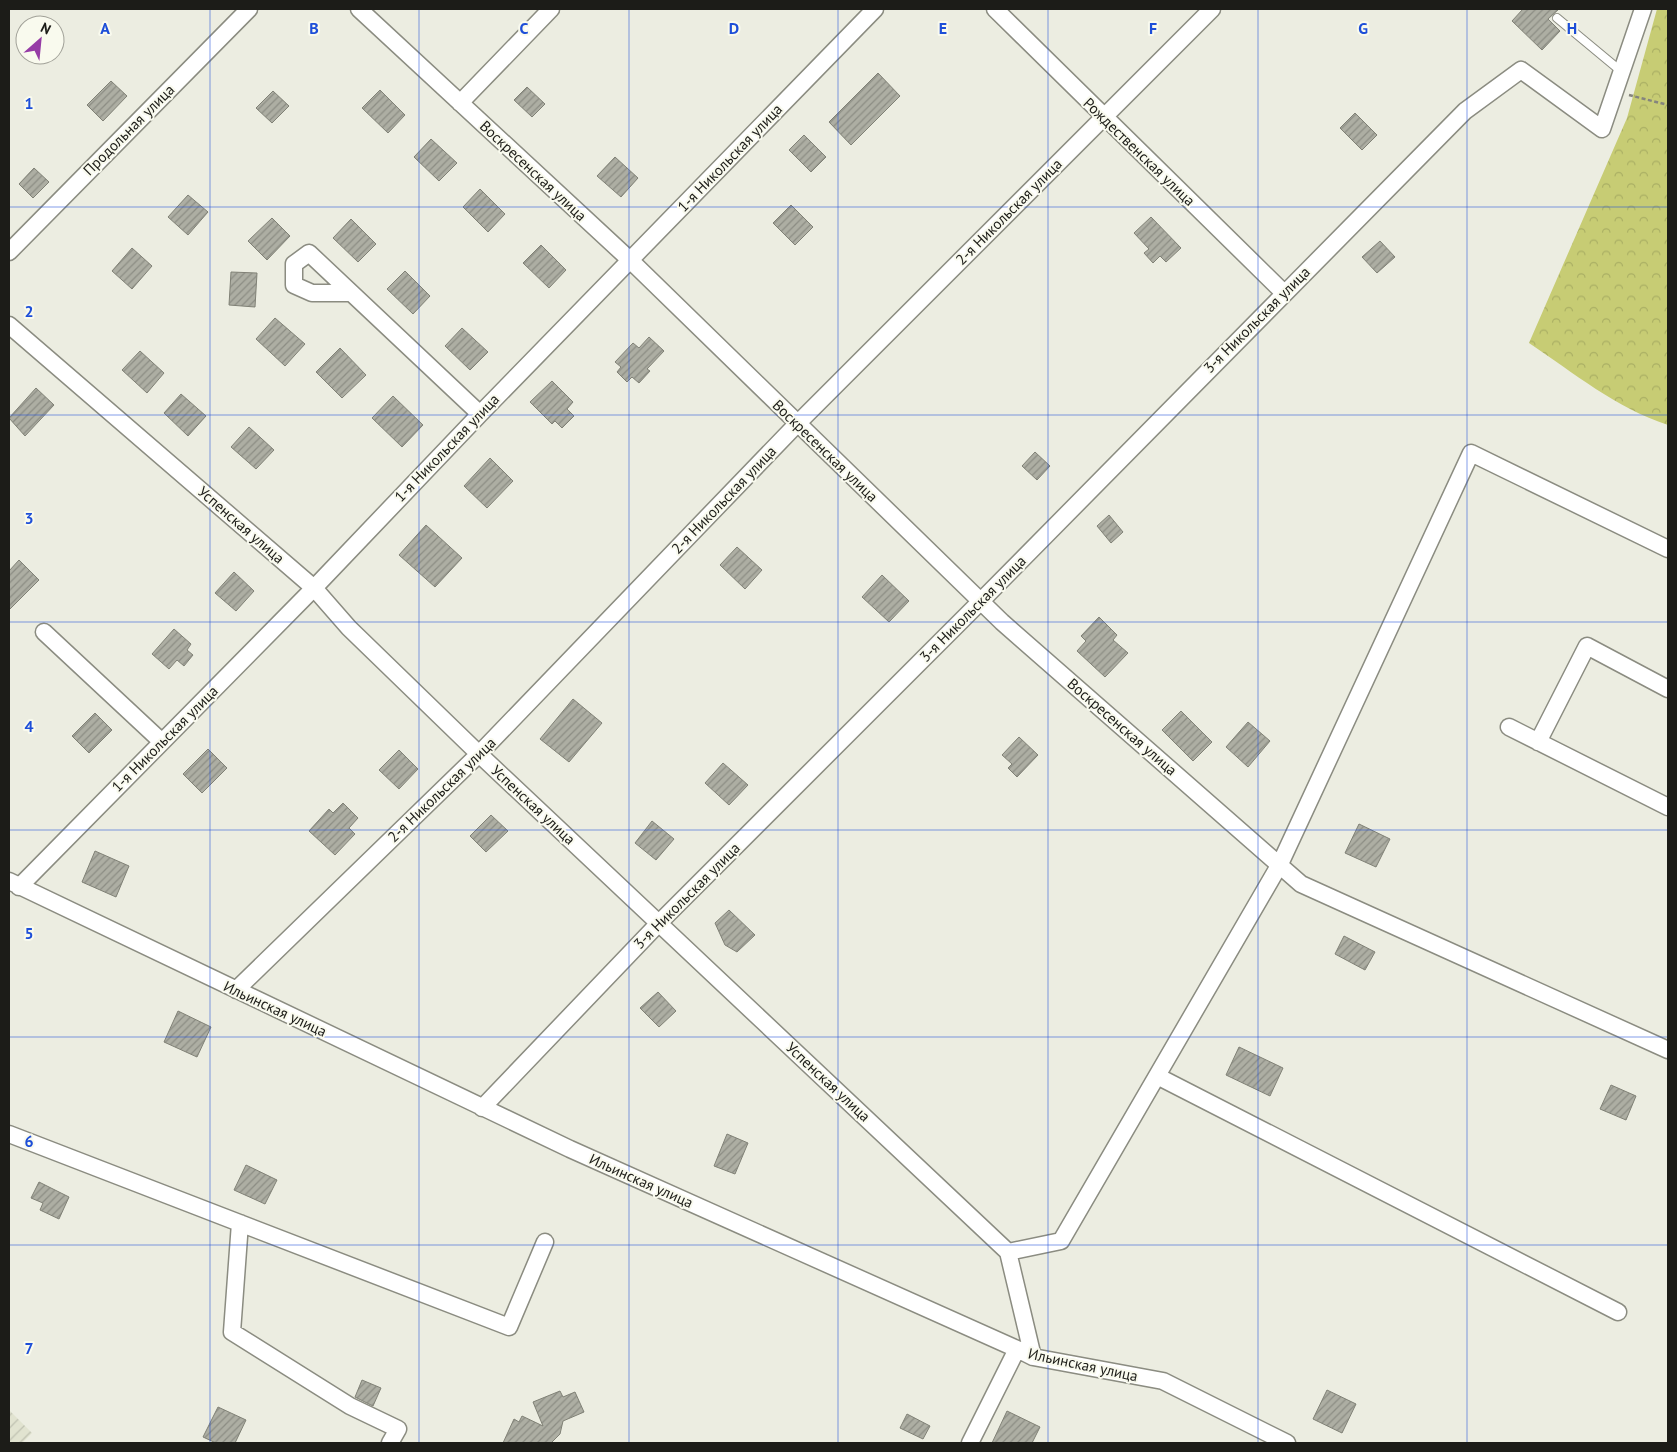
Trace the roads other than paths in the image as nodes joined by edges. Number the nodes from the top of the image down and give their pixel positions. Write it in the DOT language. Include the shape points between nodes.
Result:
graph roads {
  1 [pos="248,9"];
  2 [pos="359,9"];
  3 [pos="551,9"];
  4 [pos="875,9"];
  5 [pos="995,9"];
  6 [pos="1212,9"];
  7 [pos="1643,9"];
  8 [pos="1557,18"];
  9 [pos="1622,72"];
  10 [pos="460,103"];
  11 [pos="1104,118"];
  12 [pos="9,252"];
  13 [pos="630,260"];
  14 [pos="352,293"];
  15 [pos="1284,293"];
  16 [pos="9,325"];
  17 [pos="480,414"];
  18 [pos="797,424"];
  19 [pos="1668,549"];
  20 [pos="314,588"];
  21 [pos="981,601"];
  22 [pos="44,632"];
  23 [pos="1668,689"];
  24 [pos="1510,728"];
  25 [pos="162,742"];
  26 [pos="1538,742"];
  27 [pos="479,754"];
  28 [pos="1668,807"];
  29 [pos="1280,864"];
  30 [pos="14,884"];
  31 [pos="659,923"];
  32 [pos="236,990"];
  33 [pos="1668,1050"];
  34 [pos="1157,1076"];
  35 [pos="482,1108"];
  36 [pos="9,1134"];
  37 [pos="240,1223"];
  38 [pos="545,1242"];
  39 [pos="1008,1252"];
  40 [pos="1618,1312"];
  41 [pos="1017,1350"];
  42 [pos="1033,1356"];
  43 [pos="390,1443"];
  44 [pos="970,1443"];
  45 [pos="1287,1443"];
  1 -- 12 [label="street, Продольная улица"];
  2 -- 10 [label="street, Воскресенская улица"];
  3 -- 10 [label="street"];
  4 -- 13 [label="street, 1-я Никольская улица"];
  5 -- 11 [label="street, Рождественская улица"];
  6 -- 11 [label="street, 2-я Никольская улица"];
  7 -- 9 [label="street"];
  8 -- 9 [label="lane"];
  9 -- 15 [label="street, 3-я Никольская улица" via="1602,129 1521,70 1465,111"];
  10 -- 13 [label="street, Воскресенская улица"];
  11 -- 15 [label="street, Рождественская улица"];
  11 -- 18 [label="street, 2-я Никольская улица"];
  13 -- 17 [label="street, 1-я Никольская улица"];
  13 -- 18 [label="street, Воскресенская улица"];
  14 -- 17 [label="street"];
  15 -- 21 [label="street, 3-я Никольская улица"];
  16 -- 20 [label="street, Успенская улица"];
  17 -- 20 [label="street, 1-я Никольская улица"];
  18 -- 21 [label="street, Воскресенская улица"];
  18 -- 27 [label="street, 2-я Никольская улица"];
  19 -- 29 [label="street" via="1471,453"];
  20 -- 25 [label="street, 1-я Никольская улица"];
  20 -- 27 [label="street, Успенская улица" via="349,628"];
  21 -- 29 [label="street, Воскресенская улица"];
  21 -- 31 [label="street, 3-я Никольская улица"];
  22 -- 25 [label="street"];
  23 -- 26 [label="street" via="1587,646"];
  24 -- 26 [label="street"];
  25 -- 30 [label="street, 1-я Никольская улица"];
  26 -- 28 [label="street"];
  27 -- 31 [label="street, Успенская улица"];
  27 -- 32 [label="street, 2-я Никольская улица"];
  29 -- 33 [label="street, Воскресенская улица" via="1302,884"];
  29 -- 34 [label="street"];
  30 -- 32 [label="street, Ильинская улица"];
  31 -- 35 [label="street, 3-я Никольская улица"];
  31 -- 39 [label="street, Успенская улица"];
  32 -- 35 [label="street, Ильинская улица"];
  34 -- 39 [label="street" via="1061,1241"];
  34 -- 40 [label="street"];
  35 -- 41 [label="street, Ильинская улица"];
  36 -- 37 [label="street"];
  37 -- 38 [label="street" via="509,1327"];
  37 -- 43 [label="street" via="232,1332 350,1406 398,1428"];
  39 -- 42 [label="street"];
  41 -- 42 [label="street, Ильинская улица"];
  41 -- 44 [label="street"];
  42 -- 45 [label="street, Ильинская улица" via="1163,1381"];
}
